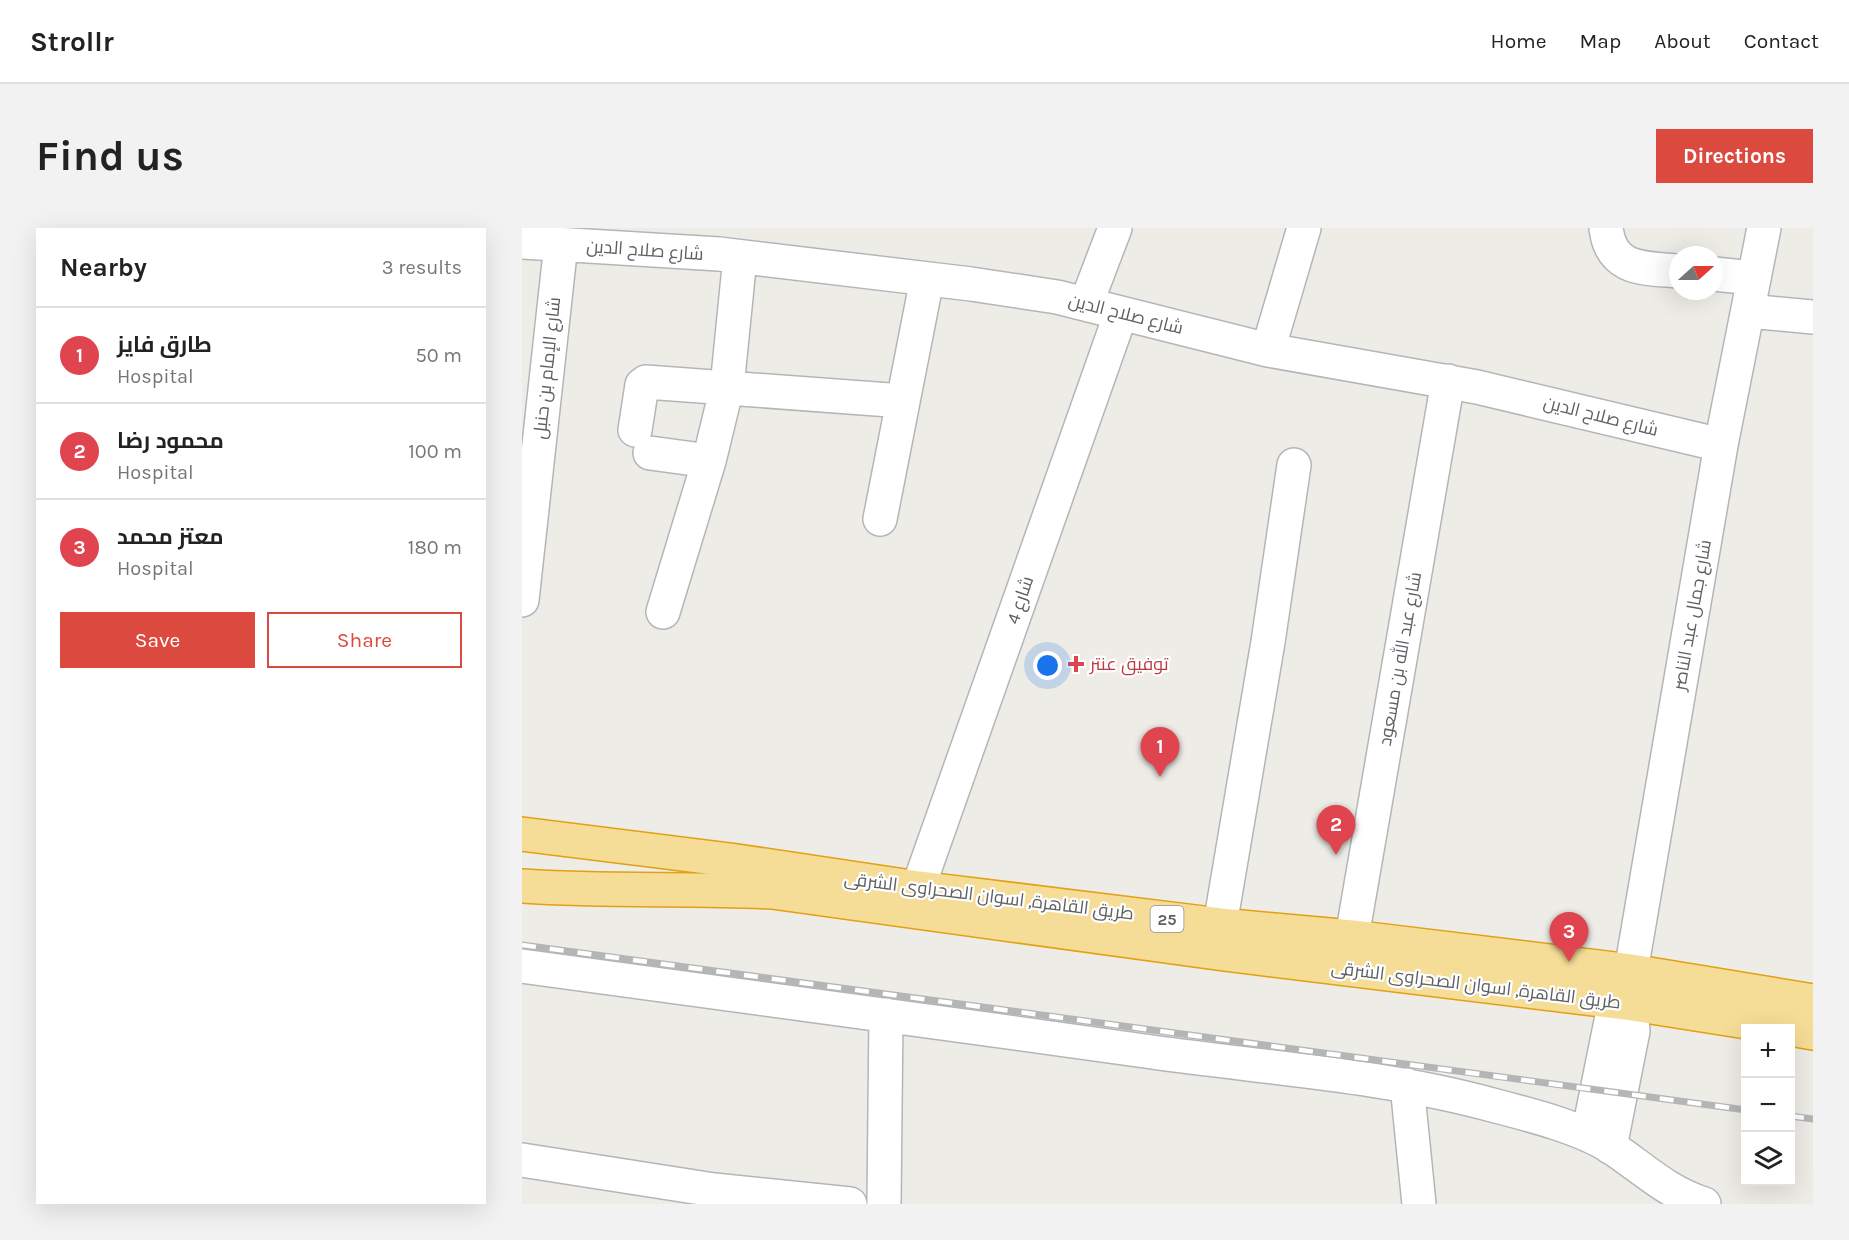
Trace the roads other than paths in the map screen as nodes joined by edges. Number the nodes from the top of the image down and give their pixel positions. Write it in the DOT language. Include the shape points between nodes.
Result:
graph roads {
  1 [pos="1115,228"];
  2 [pos="1304,228"];
  3 [pos="1606,228"];
  4 [pos="1764,228"];
  5 [pos="633,238"];
  6 [pos="522,242"];
  7 [pos="561,244"];
  8 [pos="727,246"];
  9 [pos="1669,270"];
  10 [pos="1723,275"];
  11 [pos="1753,278"];
  12 [pos="927,279"];
  13 [pos="1086,304"];
  14 [pos="1748,311"];
  15 [pos="1121,313"];
  16 [pos="1813,317"];
  17 [pos="1268,350"];
  18 [pos="1448,381"];
  19 [pos="726,387"];
  20 [pos="903,401"];
  21 [pos="1721,445"];
  22 [pos="709,461"];
  23 [pos="1294,465"];
  24 [pos="880,519"];
  25 [pos="522,600"];
  26 [pos="663,612"];
  27 [pos="522,834"];
  28 [pos="579,840"];
  29 [pos="522,886"];
  30 [pos="918,888"];
  31 [pos="577,890"];
  32 [pos="1220,925"];
  33 [pos="1352,937"];
  34 [pos="522,966"];
  35 [pos="1629,987"];
  36 [pos="1813,1001"];
  37 [pos="886,1015"];
  38 [pos="1766,1024"];
  39 [pos="1795,1030"];
  40 [pos="1813,1033"];
  41 [pos="1407,1084"];
  42 [pos="1599,1141"];
  43 [pos="522,1160"];
  44 [pos="850,1204"];
  45 [pos="884,1204"];
  46 [pos="1419,1204"];
  47 [pos="1704,1204"];
  1 -- 13 [label="street"];
  2 -- 17 [label="street"];
  3 -- 9 [label="street" via="1608,242 1624,263"];
  4 -- 11 [label="street, شارع جمال عبد الناصر"];
  5 -- 7 [label="street, شارع صلاح الدين"];
  5 -- 8 [label="street, شارع صلاح الدين"];
  6 -- 7 [label="street, شارع صلاح الدين"];
  7 -- 25 [label="street, شارع الإمام بن حنبل"];
  8 -- 12 [label="street, شارع صلاح الدين"];
  8 -- 19 [label="street"];
  10 -- 11 [label="street"];
  11 -- 14 [label="street, شارع جمال عبد الناصر"];
  12 -- 13 [label="street, شارع صلاح الدين"];
  12 -- 20 [label="street"];
  13 -- 15 [label="street, شارع صلاح الدين"];
  14 -- 16 [label="street"];
  14 -- 21 [label="street, شارع جمال عبد الناصر"];
  15 -- 17 [label="street, شارع صلاح الدين"];
  15 -- 30 [label="street, شارع 4"];
  17 -- 18 [label="street, شارع صلاح الدين"];
  18 -- 21 [label="street, شارع صلاح الدين"];
  18 -- 33 [label="street, شارع عبد الله بن مسعود"];
  19 -- 20 [label="street"];
  19 -- 22 [label="street"];
  19 -- 22 [label="street" via="644,383 642,442"];
  20 -- 24 [label="street"];
  21 -- 35 [label="street, شارع جمال عبد الناصر"];
  22 -- 26 [label="street"];
  23 -- 32 [label="street"];
  27 -- 28 [label="highway, طريق القاهرة, اسوان الصحراوى الشرقى / 25"];
  28 -- 30 [label="highway, طريق القاهرة, اسوان الصحراوى الشرقى / 25"];
  28 -- 31 [label="highway" via="570,870"];
  29 -- 31 [label="highway, طريق القاهرة, اسوان الصحراوى الشرقى / 25"];
  30 -- 32 [label="highway, طريق القاهرة, اسوان الصحراوى الشرقى / 25"];
  31 -- 35 [label="highway, طريق القاهرة, اسوان الصحراوى الشرقى / 25" via="772,892 1213,953"];
  32 -- 33 [label="highway, طريق القاهرة, اسوان الصحراوى الشرقى / 25"];
  33 -- 35 [label="highway, طريق القاهرة, اسوان الصحراوى الشرقى / 25"];
  34 -- 37 [label="street"];
  35 -- 36 [label="highway, طريق القاهرة, اسوان الصحراوى الشرقى / 25"];
  35 -- 38 [label="highway, طريق القاهرة, اسوان الصحراوى الشرقى / 25"];
  35 -- 42 [label="street, شارع جمال عبد الناصر" via="1633,1031"];
  37 -- 41 [label="street"];
  37 -- 45 [label="street"];
  39 -- 40 [label="highway"];
  41 -- 42 [label="street" via="1498,1106"];
  41 -- 46 [label="street"];
  42 -- 47 [label="street" via="1656,1181"];
  43 -- 44 [label="street" via="714,1190"];
}
